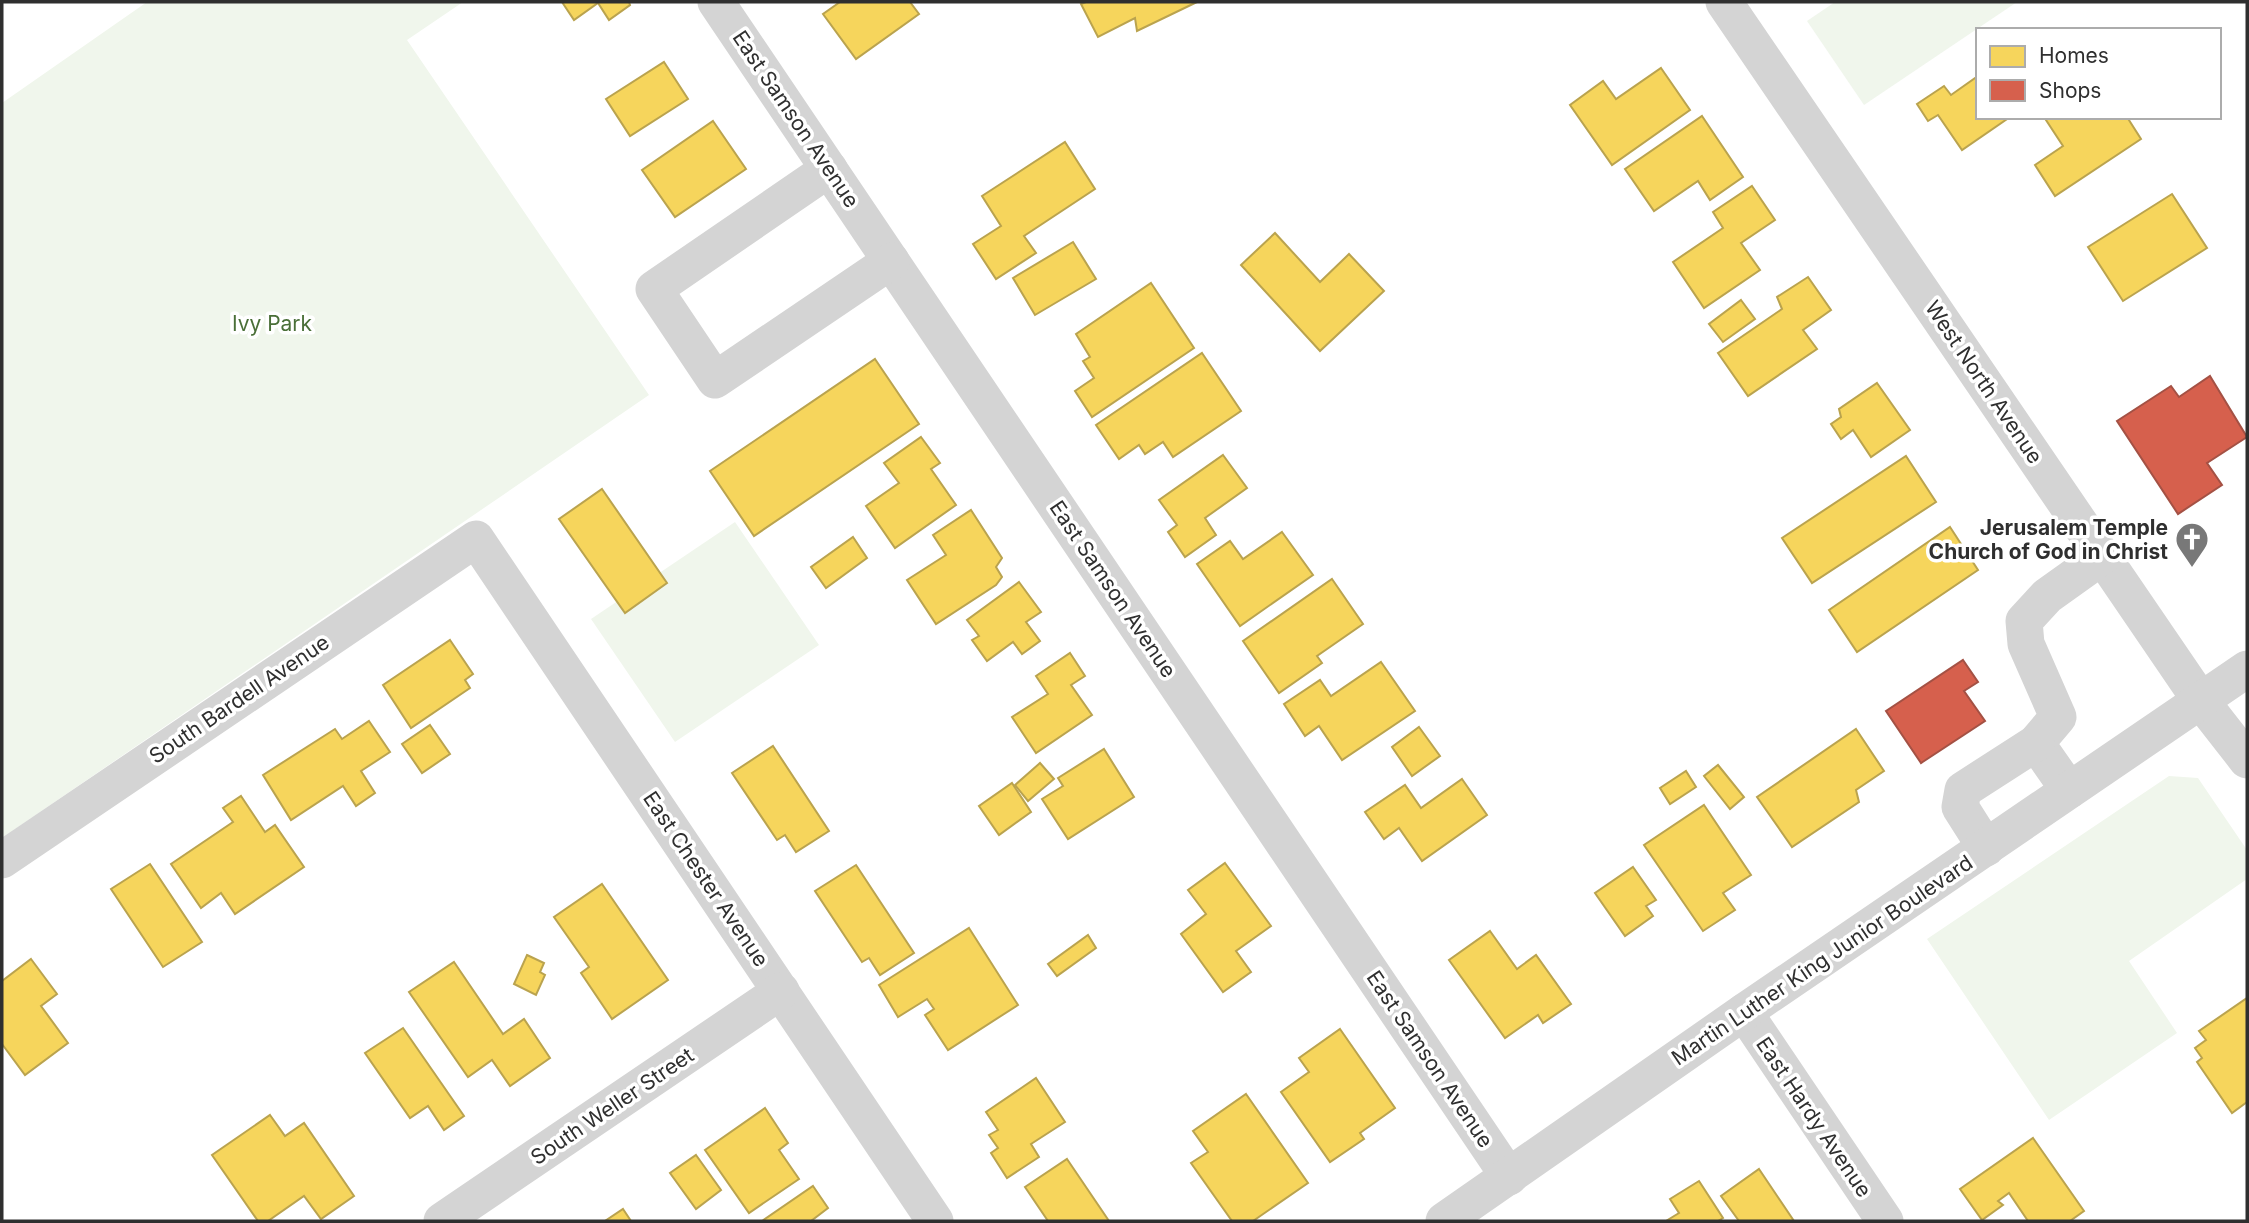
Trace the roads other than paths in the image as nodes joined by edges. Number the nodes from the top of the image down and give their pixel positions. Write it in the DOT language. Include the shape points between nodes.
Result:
graph roads {
  1 [pos="716,2"];
  2 [pos="1724,2"];
  3 [pos="830,169"];
  4 [pos="891,261"];
  5 [pos="476,538"];
  6 [pos="2103,556"];
  7 [pos="2247,669"];
  8 [pos="2201,701"];
  9 [pos="2036,743"];
  10 [pos="2247,760"];
  11 [pos="2069,790"];
  12 [pos="1986,848"];
  13 [pos="2,860"];
  14 [pos="781,991"];
  15 [pos="1744,1012"];
  16 [pos="1509,1177"];
  17 [pos="442,1221"];
  18 [pos="935,1221"];
  19 [pos="1444,1221"];
  20 [pos="1885,1221"];
  1 -- 3 [label="street, East Samson Avenue"];
  2 -- 6 [label="street, West North Avenue"];
  3 -- 4 [label="street, East Samson Avenue"];
  3 -- 4 [label="street" via="654,289 715,380"];
  4 -- 16 [label="street, East Samson Avenue"];
  5 -- 13 [label="street, South Bardell Avenue"];
  5 -- 14 [label="street, East Chester Avenue"];
  6 -- 8 [label="street, West North Avenue"];
  6 -- 9 [label="street" via="2047,596 2024,621 2026,644 2058,717"];
  7 -- 8 [label="street, Martin Luther King Junior Boulevard"];
  8 -- 10 [label="street, West North Avenue"];
  8 -- 11 [label="street, Martin Luther King Junior Boulevard"];
  9 -- 11 [label="street"];
  9 -- 12 [label="street" via="1963,790 1960,807"];
  11 -- 12 [label="street, Martin Luther King Junior Boulevard"];
  12 -- 15 [label="street, Martin Luther King Junior Boulevard"];
  14 -- 17 [label="street, South Weller Street"];
  14 -- 18 [label="street, East Chester Avenue"];
  15 -- 16 [label="street, Martin Luther King Junior Boulevard"];
  15 -- 20 [label="street, East Hardy Avenue"];
  16 -- 19 [label="street, Martin Luther King Junior Boulevard"];
}
